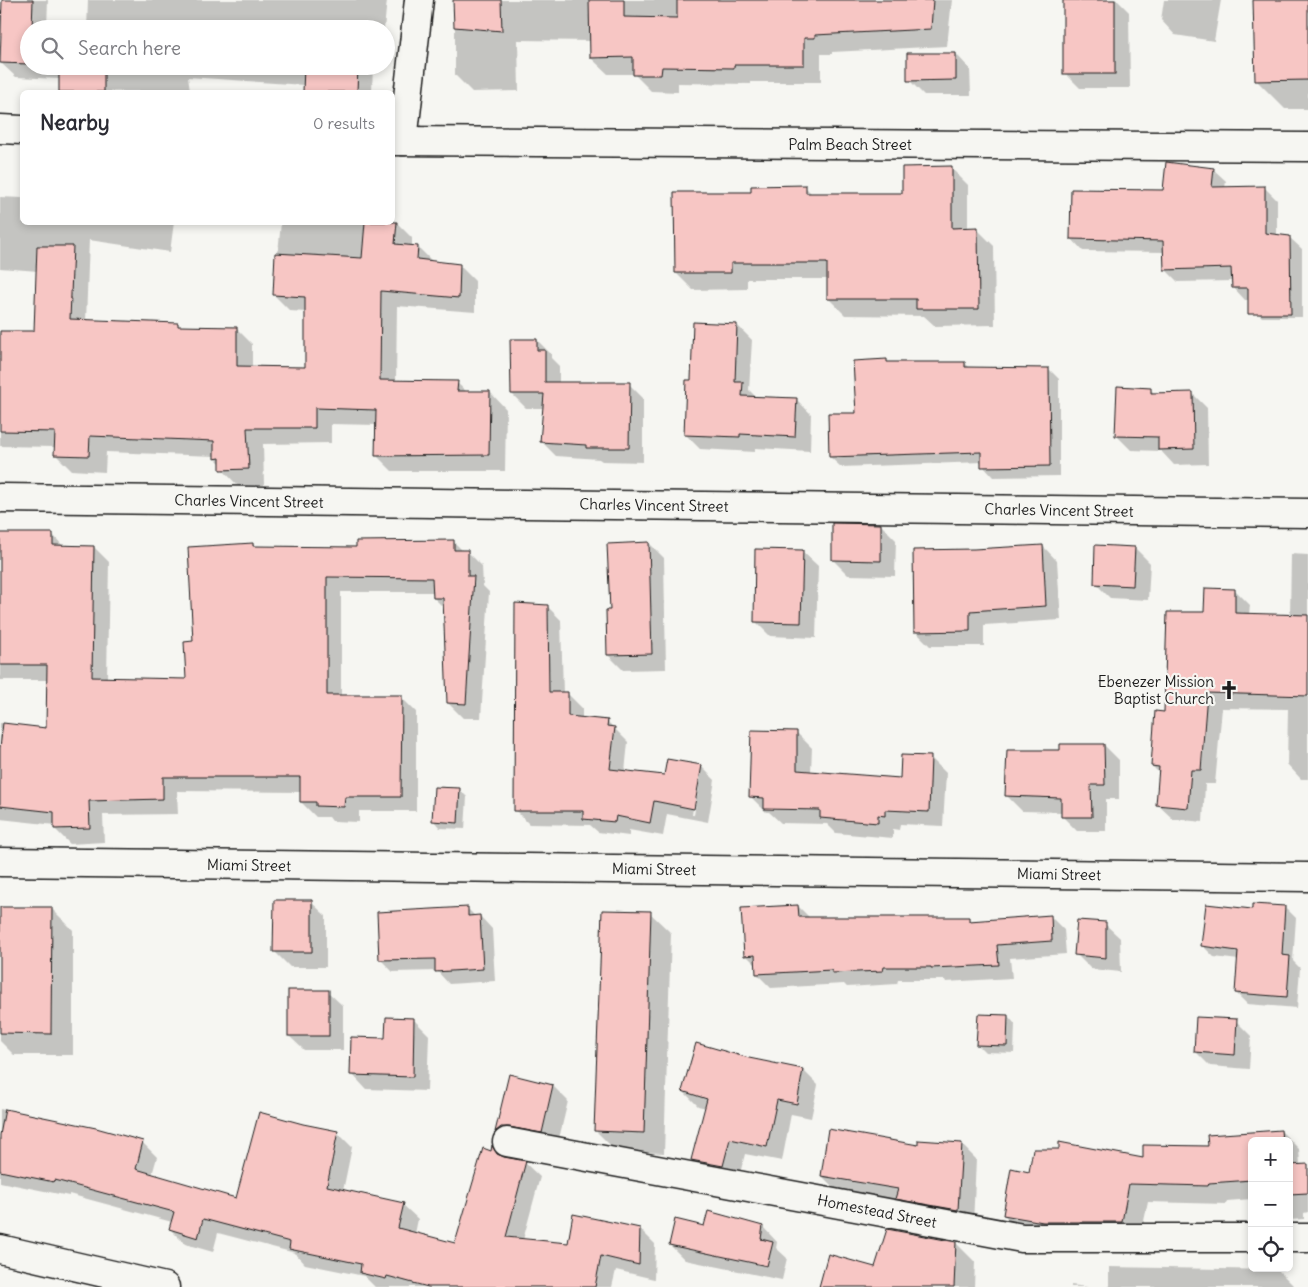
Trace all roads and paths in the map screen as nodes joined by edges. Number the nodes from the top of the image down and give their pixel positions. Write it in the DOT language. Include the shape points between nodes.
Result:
graph roads {
  1 [pos="419,0"];
  2 [pos="0,129"];
  3 [pos="20,130"];
  4 [pos="398,141"];
  5 [pos="1308,147"];
  6 [pos="0,498"];
  7 [pos="1308,513"];
  8 [pos="0,862"];
  9 [pos="1308,877"];
  10 [pos="507,1142"];
  11 [pos="1248,1238"];
  12 [pos="1293,1238"];
  13 [pos="1308,1238"];
  14 [pos="0,1249"];
  15 [pos="165,1287"];
  1 -- 4 [label="street"];
  2 -- 3 [label="street"];
  4 -- 5 [label="street, Palm Beach Street"];
  6 -- 7 [label="street, Charles Vincent Street"];
  8 -- 9 [label="street, Miami Street"];
  10 -- 11 [label="street, Homestead Street" via="1022,1238"];
  12 -- 13 [label="street"];
  14 -- 15 [label="street"];
}
